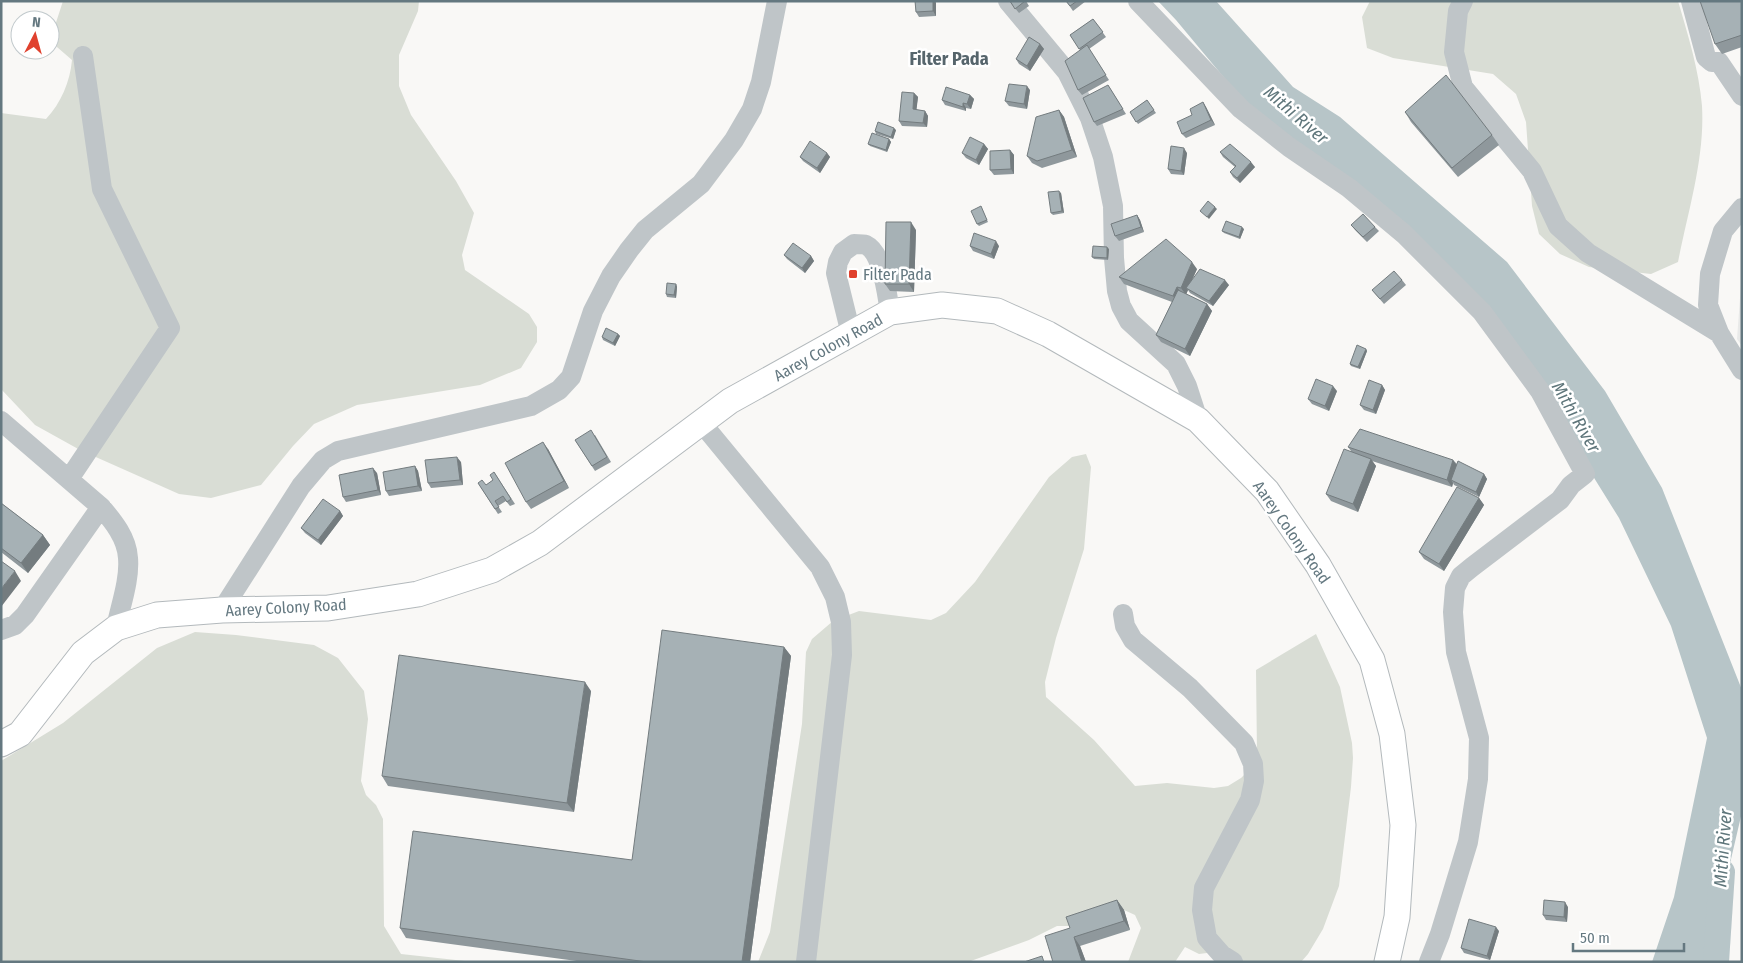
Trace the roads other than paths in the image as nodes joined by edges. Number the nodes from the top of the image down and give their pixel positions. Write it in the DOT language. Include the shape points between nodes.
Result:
graph roads {
  1 [pos="777,1"];
  2 [pos="1008,1"];
  3 [pos="1138,1"];
  4 [pos="1463,1"];
  5 [pos="1691,1"];
  6 [pos="82,56"];
  7 [pos="1742,96"];
  8 [pos="1742,208"];
  9 [pos="890,312"];
  10 [pos="1719,333"];
  11 [pos="851,334"];
  12 [pos="1742,370"];
  13 [pos="1,420"];
  14 [pos="1198,420"];
  15 [pos="700,421"];
  16 [pos="69,479"];
  17 [pos="101,507"];
  18 [pos="222,610"];
  19 [pos="1123,614"];
  20 [pos="116,628"];
  21 [pos="1,630"];
  22 [pos="1,744"];
  23 [pos="806,962"];
  24 [pos="1233,962"];
  25 [pos="1387,962"];
  26 [pos="1429,962"];
  1 -- 18 [label="street" via="761,82 752,108 734,140 701,184 645,230 610,276 593,311 571,377 559,390 531,406 338,451 323,460 302,486"];
  2 -- 14 [label="street" via="1067,72 1090,118 1103,157 1113,206 1114,258 1121,306 1129,321 1176,364"];
  3 -- 26 [label="street" via="1241,109 1349,188 1404,234 1482,312 1540,391 1585,474 1560,500 1461,576 1455,588 1456,652 1479,738 1478,779 1468,842"];
  4 -- 10 [label="street" via="1458,10 1454,52 1463,87 1532,171 1558,226 1588,253"];
  5 -- 7 [label="street" via="1706,57 1712,62 1719,62"];
  6 -- 16 [label="street" via="102,189 170,328"];
  8 -- 10 [label="street" via="1723,231 1710,274 1708,305"];
  9 -- 11 [label="main road, Aarey Colony Road"];
  9 -- 11 [label="street" via="876,254 866,245 854,244 843,252 836,273"];
  9 -- 14 [label="main road, Aarey Colony Road" via="942,305 997,311 1048,334"];
  10 -- 12 [label="street"];
  11 -- 15 [label="main road, Aarey Colony Road"];
  13 -- 16 [label="street"];
  14 -- 25 [label="main road, Aarey Colony Road" via="1267,491 1318,565 1372,660 1392,734 1403,825 1397,917"];
  15 -- 18 [label="main road, Aarey Colony Road" via="540,543 492,570 418,594 328,608"];
  15 -- 23 [label="street" via="820,567 835,597 841,622 841,665"];
  16 -- 17 [label="street"];
  17 -- 20 [label="street" via="123,539 128,558"];
  17 -- 21 [label="street" via="25,615"];
  18 -- 20 [label="main road, Aarey Colony Road" via="157,615"];
  19 -- 24 [label="street" via="1133,640 1190,688 1232,730 1244,743 1253,764 1250,800 1204,888 1202,910 1208,938 1222,955"];
  20 -- 22 [label="main road, Aarey Colony Road" via="83,652 20,734"];
}
